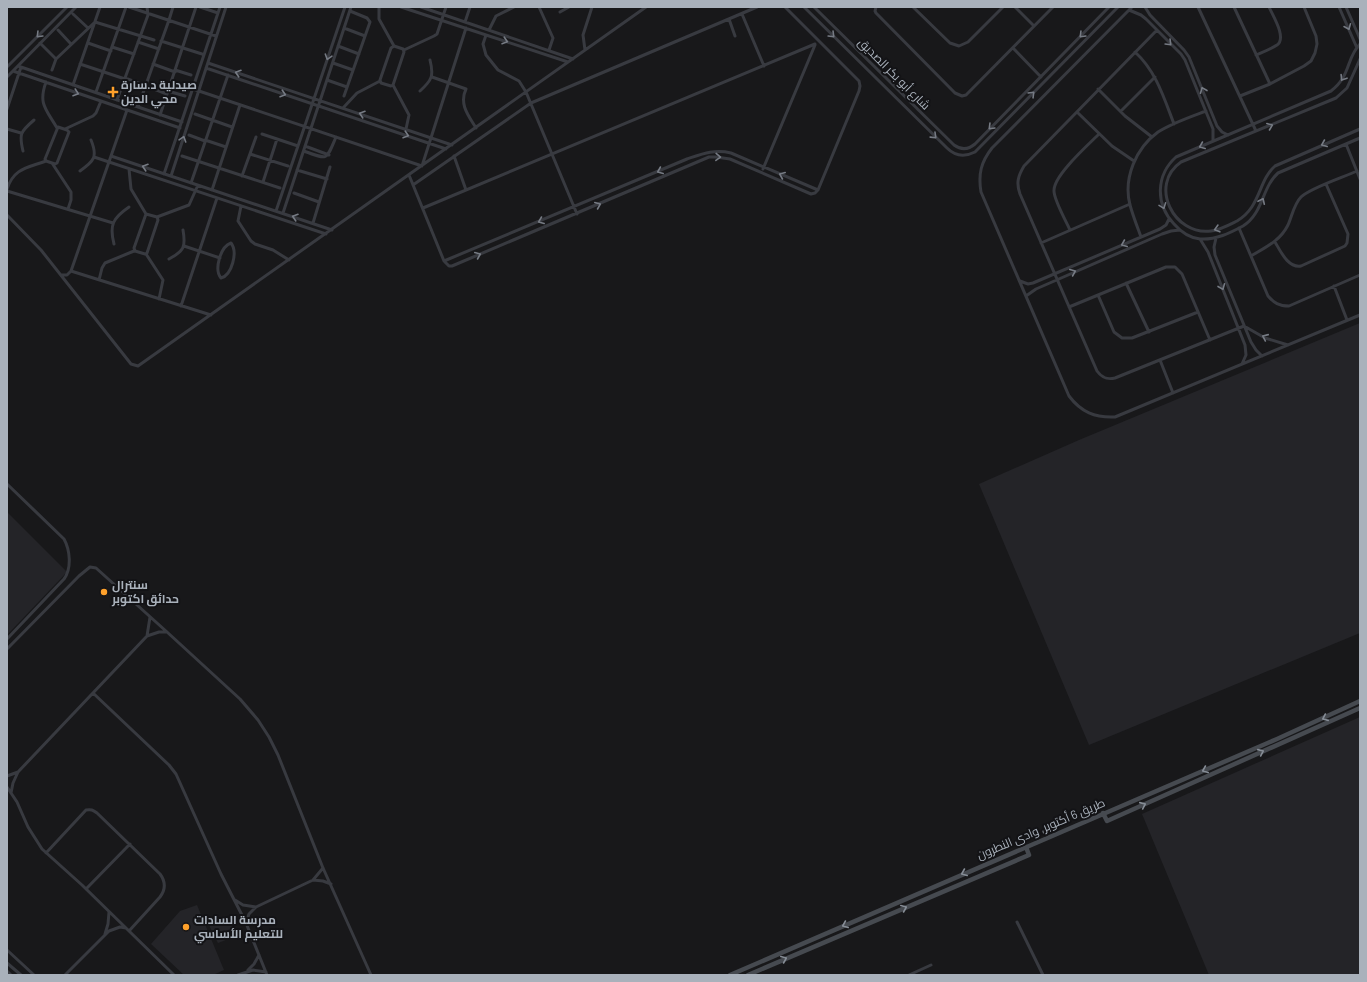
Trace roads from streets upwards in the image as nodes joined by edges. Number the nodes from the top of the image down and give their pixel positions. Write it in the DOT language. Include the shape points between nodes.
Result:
graph roads {
  1 [pos="67,7"];
  2 [pos="76,7"];
  3 [pos="100,7"];
  4 [pos="126,7"];
  5 [pos="147,7"];
  6 [pos="172,7"];
  7 [pos="196,7"];
  8 [pos="200,7"];
  9 [pos="219,7"];
  10 [pos="226,7"];
  11 [pos="345,7"];
  12 [pos="379,7"];
  13 [pos="401,7"];
  14 [pos="421,7"];
  15 [pos="446,7"];
  16 [pos="470,7"];
  17 [pos="514,7"];
  18 [pos="539,7"];
  19 [pos="569,7"];
  20 [pos="592,7"];
  21 [pos="646,7"];
  22 [pos="757,7"];
  23 [pos="785,7"];
  24 [pos="804,7"];
  25 [pos="876,7"];
  26 [pos="913,7"];
  27 [pos="1003,7"];
  28 [pos="1015,7"];
  29 [pos="1053,7"];
  30 [pos="1109,7"];
  31 [pos="1118,7"];
  32 [pos="1132,7"];
  33 [pos="1145,7"];
  34 [pos="1198,7"];
  35 [pos="1234,7"];
  36 [pos="1269,7"];
  37 [pos="1304,7"];
  38 [pos="1339,7"];
  39 [pos="1346,7"];
  40 [pos="816,8"];
  41 [pos="351,9"];
  42 [pos="429,10"];
  43 [pos="1128,10"];
  44 [pos="560,12"];
  45 [pos="61,13"];
  46 [pos="147,13"];
  47 [pos="218,13"];
  48 [pos="73,14"];
  49 [pos="443,14"];
  50 [pos="742,14"];
  51 [pos="811,14"];
  52 [pos="427,16"];
  53 [pos="65,18"];
  54 [pos="729,19"];
  55 [pos="169,20"];
  56 [pos="442,20"];
  57 [pos="95,22"];
  58 [pos="465,22"];
  59 [pos="1034,26"];
  60 [pos="189,27"];
  61 [pos="88,28"];
  62 [pos="344,28"];
  63 [pos="466,28"];
  64 [pos="118,29"];
  65 [pos="58,30"];
  66 [pos="489,30"];
  67 [pos="1157,30"];
  68 [pos="211,35"];
  69 [pos="335,35"];
  70 [pos="486,35"];
  71 [pos="140,36"];
  72 [pos="216,36"];
  73 [pos="365,36"];
  74 [pos="735,36"];
  75 [pos="342,37"];
  76 [pos="817,39"];
  77 [pos="1360,39"];
  78 [pos="154,40"];
  79 [pos="162,41"];
  80 [pos="138,42"];
  81 [pos="88,43"];
  82 [pos="40,44"];
  83 [pos="72,44"];
  84 [pos="815,44"];
  85 [pos="1360,44"];
  86 [pos="338,46"];
  87 [pos="394,46"];
  88 [pos="540,47"];
  89 [pos="183,48"];
  90 [pos="1013,48"];
  91 [pos="1356,48"];
  92 [pos="111,49"];
  93 [pos="158,49"];
  94 [pos="404,50"];
  95 [pos="549,50"];
  96 [pos="585,50"];
  97 [pos="538,52"];
  98 [pos="1065,52"];
  99 [pos="1135,52"];
  100 [pos="134,54"];
  101 [pos="202,54"];
  102 [pos="359,54"];
  103 [pos="1256,55"];
  104 [pos="1070,57"];
  105 [pos="573,58"];
  106 [pos="56,59"];
  107 [pos="1360,59"];
  108 [pos="430,60"];
  109 [pos="568,62"];
  110 [pos="868,62"];
  111 [pos="208,63"];
  112 [pos="333,63"];
  113 [pos="80,64"];
  114 [pos="153,64"];
  115 [pos="20,66"];
  116 [pos="764,66"];
  117 [pos="863,66"];
  118 [pos="7,67"];
  119 [pos="206,68"];
  120 [pos="52,70"];
  121 [pos="353,70"];
  122 [pos="13,71"];
  123 [pos="175,71"];
  124 [pos="103,72"];
  125 [pos="19,73"];
  126 [pos="191,75"];
  127 [pos="228,75"];
  128 [pos="7,77"];
  129 [pos="1041,77"];
  130 [pos="1155,77"];
  131 [pos="432,78"];
  132 [pos="125,79"];
  133 [pos="327,80"];
  134 [pos="887,80"];
  135 [pos="64,81"];
  136 [pos="380,81"];
  137 [pos="46,82"];
  138 [pos="448,83"];
  139 [pos="74,84"];
  140 [pos="1270,84"];
  141 [pos="393,85"];
  142 [pos="882,85"];
  143 [pos="145,86"];
  144 [pos="347,87"];
  145 [pos="62,88"];
  146 [pos="193,89"];
  147 [pos="1098,90"];
  148 [pos="198,91"];
  149 [pos="96,92"];
  150 [pos="168,92"];
  151 [pos="420,92"];
  152 [pos="526,92"];
  153 [pos="185,96"];
  154 [pos="344,96"];
  155 [pos="1240,96"];
  156 [pos="220,98"];
  157 [pos="314,99"];
  158 [pos="117,100"];
  159 [pos="101,101"];
  160 [pos="320,101"];
  161 [pos="1016,102"];
  162 [pos="531,103"];
  163 [pos="240,104"];
  164 [pos="312,104"];
  165 [pos="319,106"];
  166 [pos="1020,106"];
  167 [pos="138,107"];
  168 [pos="343,108"];
  169 [pos="7,109"];
  170 [pos="127,110"];
  171 [pos="1121,111"];
  172 [pos="1206,111"];
  173 [pos="1077,112"];
  174 [pos="160,114"];
  175 [pos="195,114"];
  176 [pos="34,120"];
  177 [pos="212,120"];
  178 [pos="381,121"];
  179 [pos="929,121"];
  180 [pos="182,122"];
  181 [pos="1174,124"];
  182 [pos="1253,124"];
  183 [pos="305,126"];
  184 [pos="379,126"];
  185 [pos="924,126"];
  186 [pos="232,127"];
  187 [pos="56,128"];
  188 [pos="180,128"];
  189 [pos="476,128"];
  190 [pos="7,129"];
  191 [pos="64,129"];
  192 [pos="311,129"];
  193 [pos="406,129"];
  194 [pos="1360,130"];
  195 [pos="1256,132"];
  196 [pos="21,133"];
  197 [pos="262,134"];
  198 [pos="1099,134"];
  199 [pos="189,135"];
  200 [pos="1228,135"];
  201 [pos="256,137"];
  202 [pos="336,137"];
  203 [pos="431,137"];
  204 [pos="1152,137"];
  205 [pos="1360,138"];
  206 [pos="277,139"];
  207 [pos="91,140"];
  208 [pos="205,141"];
  209 [pos="1213,141"];
  210 [pos="429,143"];
  211 [pos="1346,144"];
  212 [pos="452,145"];
  213 [pos="298,146"];
  214 [pos="305,146"];
  215 [pos="226,147"];
  216 [pos="446,149"];
  217 [pos="963,149"];
  218 [pos="23,151"];
  219 [pos="304,151"];
  220 [pos="250,154"];
  221 [pos="552,154"];
  222 [pos="171,155"];
  223 [pos="329,155"];
  224 [pos="960,155"];
  225 [pos="111,156"];
  226 [pos="182,156"];
  227 [pos="454,156"];
  228 [pos="94,157"];
  229 [pos="177,157"];
  230 [pos="46,161"];
  231 [pos="198,161"];
  232 [pos="270,161"];
  233 [pos="1134,161"];
  234 [pos="52,163"];
  235 [pos="109,163"];
  236 [pos="288,166"];
  237 [pos="422,166"];
  238 [pos="330,167"];
  239 [pos="764,167"];
  240 [pos="219,168"];
  241 [pos="129,170"];
  242 [pos="297,170"];
  243 [pos="80,171"];
  244 [pos="1357,171"];
  245 [pos="762,172"];
  246 [pos="164,174"];
  247 [pos="409,175"];
  248 [pos="171,176"];
  249 [pos="242,176"];
  250 [pos="327,179"];
  251 [pos="1360,179"];
  252 [pos="263,182"];
  253 [pos="191,183"];
  254 [pos="1326,184"];
  255 [pos="198,185"];
  256 [pos="413,185"];
  257 [pos="280,188"];
  258 [pos="7,190"];
  259 [pos="212,190"];
  260 [pos="466,190"];
  261 [pos="818,190"];
  262 [pos="196,191"];
  263 [pos="294,193"];
  264 [pos="218,198"];
  265 [pos="319,202"];
  266 [pos="1130,204"];
  267 [pos="241,206"];
  268 [pos="262,206"];
  269 [pos="129,207"];
  270 [pos="575,207"];
  271 [pos="423,208"];
  272 [pos="68,209"];
  273 [pos="276,211"];
  274 [pos="259,212"];
  275 [pos="146,214"];
  276 [pos="283,214"];
  277 [pos="577,214"];
  278 [pos="7,215"];
  279 [pos="90,216"];
  280 [pos="157,217"];
  281 [pos="1169,219"];
  282 [pos="113,223"];
  283 [pos="313,223"];
  284 [pos="1238,228"];
  285 [pos="183,230"];
  286 [pos="332,230"];
  287 [pos="1070,230"];
  288 [pos="1180,230"];
  289 [pos="326,234"];
  290 [pos="1141,237"];
  291 [pos="1216,238"];
  292 [pos="1200,239"];
  293 [pos="1275,242"];
  294 [pos="1041,243"];
  295 [pos="114,244"];
  296 [pos="184,246"];
  297 [pos="134,251"];
  298 [pos="200,251"];
  299 [pos="146,254"];
  300 [pos="1251,256"];
  301 [pos="220,258"];
  302 [pos="169,259"];
  303 [pos="289,260"];
  304 [pos="444,261"];
  305 [pos="71,271"];
  306 [pos="1055,274"];
  307 [pos="61,275"];
  308 [pos="1360,275"];
  309 [pos="1057,279"];
  310 [pos="99,280"];
  311 [pos="1020,281"];
  312 [pos="1126,283"];
  313 [pos="1334,286"];
  314 [pos="1098,295"];
  315 [pos="1026,296"];
  316 [pos="159,299"];
  317 [pos="181,306"];
  318 [pos="1069,306"];
  319 [pos="1198,312"];
  320 [pos="211,315"];
  321 [pos="1360,315"];
  322 [pos="1347,320"];
  323 [pos="1244,326"];
  324 [pos="1238,328"];
  325 [pos="1149,332"];
  326 [pos="1210,340"];
  327 [pos="1288,345"];
  328 [pos="1262,356"];
  329 [pos="1160,360"];
  330 [pos="1242,364"];
  331 [pos="1173,393"];
  332 [pos="7,484"];
  333 [pos="150,616"];
  334 [pos="167,632"];
  335 [pos="147,636"];
  336 [pos="7,639"];
  337 [pos="7,649"];
  338 [pos="93,693"];
  339 [pos="1360,701"];
  340 [pos="1360,708"];
  341 [pos="18,772"];
  342 [pos="7,776"];
  343 [pos="7,787"];
  344 [pos="11,793"];
  345 [pos="1103,813"];
  346 [pos="130,844"];
  347 [pos="1026,847"];
  348 [pos="46,853"];
  349 [pos="323,868"];
  350 [pos="313,880"];
  351 [pos="331,884"];
  352 [pos="86,889"];
  353 [pos="234,899"];
  354 [pos="256,907"];
  355 [pos="109,912"];
  356 [pos="1017,922"];
  357 [pos="246,923"];
  358 [pos="128,929"];
  359 [pos="104,935"];
  360 [pos="7,950"];
  361 [pos="259,955"];
  362 [pos="7,963"];
  363 [pos="931,965"];
  364 [pos="922,969"];
  365 [pos="7,971"];
  366 [pos="247,971"];
  367 [pos="267,974"];
  368 [pos="11,975"];
  369 [pos="21,975"];
  370 [pos="34,975"];
  371 [pos="65,975"];
  372 [pos="174,975"];
  373 [pos="238,975"];
  374 [pos="371,975"];
  375 [pos="730,975"];
  376 [pos="748,975"];
  377 [pos="909,975"];
  378 [pos="921,975"];
  379 [pos="1043,975"];
  1 -- 45 [label="street"];
  2 -- 53 [label="street"];
  3 -- 57 [label="street"];
  4 -- 46 [label="street"];
  4 -- 64 [label="street"];
  5 -- 46 [label="street"];
  6 -- 55 [label="street"];
  7 -- 60 [label="street"];
  8 -- 47 [label="street"];
  9 -- 47 [label="street"];
  10 -- 72 [label="street"];
  11 -- 69 [label="street"];
  12 -- 87 [label="street" via="379,19"];
  13 -- 52 [label="street"];
  14 -- 42 [label="street"];
  15 -- 49 [label="street"];
  16 -- 58 [label="street"];
  17 -- 66 [label="street" via="496,16"];
  18 -- 95 [label="street" via="553,38"];
  19 -- 44 [label="street"];
  20 -- 96 [label="street" via="583,35"];
  21 -- 96 [label="street"];
  22 -- 50 [label="street"];
  23 -- 76 [label="street"];
  24 -- 51 [label="street"];
  25 -- 90 [label="street" via="876,13 959,96 966,95"];
  26 -- 27 [label="street" via="950,44 959,46 968,42"];
  28 -- 59 [label="street"];
  29 -- 59 [label="street"];
  30 -- 98 [label="street, one-way"];
  31 -- 104 [label="street"];
  32 -- 43 [label="street"];
  200 -- 33 [label="street, one-way" via="1217,126 1187,53"];
  34 -- 155 [label="street"];
  35 -- 103 [label="street"];
  36 -- 103 [label="street" via="1280,33 1280,42"];
  37 -- 140 [label="street" via="1316,36 1315,53 1304,66"];
  38 -- 91 [label="street, one-way"];
  39 -- 77 [label="street"];
  40 -- 51 [label="street"];
  40 -- 110 [label="street, شارع أبو بكر الصديق"];
  41 -- 62 [label="street"];
  41 -- 73 [label="street" via="368,19"];
  42 -- 49 [label="street"];
  42 -- 52 [label="street"];
  43 -- 67 [label="street" via="1141,15"];
  43 -- 311 [label="street" via="992,148 980,168 981,192"];
  45 -- 53 [label="street"];
  45 -- 118 [label="street, one-way"];
  46 -- 55 [label="street"];
  46 -- 71 [label="street"];
  47 -- 68 [label="street"];
  48 -- 61 [label="street"];
  49 -- 56 [label="street"];
  49 -- 58 [label="street"];
  50 -- 54 [label="street"];
  50 -- 116 [label="street"];
  51 -- 117 [label="street, one-way"];
  52 -- 56 [label="street"];
  53 -- 82 [label="street"];
  54 -- 74 [label="street"];
  54 -- 162 [label="street"];
  55 -- 60 [label="street"];
  55 -- 79 [label="street"];
  56 -- 63 [label="street"];
  56 -- 94 [label="street" via="434,36"];
  57 -- 61 [label="street"];
  57 -- 64 [label="street"];
  57 -- 81 [label="street"];
  58 -- 66 [label="street"];
  59 -- 90 [label="street"];
  60 -- 68 [label="street"];
  60 -- 89 [label="street"];
  61 -- 83 [label="street"];
  62 -- 73 [label="street"];
  62 -- 75 [label="street"];
  63 -- 70 [label="street"];
  63 -- 138 [label="street"];
  64 -- 71 [label="street"];
  64 -- 92 [label="street"];
  65 -- 83 [label="street"];
  66 -- 88 [label="street"];
  67 -- 99 [label="street"];
  67 -- 172 [label="street, one-way" via="1185,60"];
  68 -- 72 [label="street"];
  68 -- 146 [label="street"];
  69 -- 75 [label="street"];
  69 -- 157 [label="street, one-way"];
  70 -- 97 [label="street, one-way"];
  70 -- 152 [label="street" via="483,44 486,55 498,70 519,81"];
  71 -- 78 [label="street"];
  71 -- 80 [label="street"];
  72 -- 111 [label="street"];
  73 -- 102 [label="street"];
  75 -- 86 [label="street"];
  76 -- 84 [label="street"];
  76 -- 261 [label="street" via="859,81 860,86"];
  79 -- 89 [label="street"];
  79 -- 93 [label="street"];
  80 -- 93 [label="street"];
  80 -- 100 [label="street"];
  81 -- 92 [label="street"];
  81 -- 113 [label="street"];
  82 -- 106 [label="street"];
  82 -- 115 [label="street"];
  83 -- 106 [label="street"];
  84 -- 116 [label="street"];
  84 -- 239 [label="street"];
  85 -- 91 [label="street"];
  86 -- 102 [label="street"];
  86 -- 112 [label="street"];
  87 -- 94 [label="street"];
  87 -- 136 [label="street" via="391,48"];
  88 -- 95 [label="street"];
  88 -- 97 [label="street"];
  89 -- 101 [label="street"];
  89 -- 123 [label="street"];
  90 -- 129 [label="street"];
  91 -- 182 [label="street, one-way" via="1342,82 1331,92"];
  92 -- 100 [label="street"];
  92 -- 124 [label="street"];
  93 -- 114 [label="street"];
  94 -- 141 [label="street"];
  95 -- 105 [label="street"];
  96 -- 105 [label="street"];
  97 -- 109 [label="street"];
  98 -- 104 [label="street"];
  98 -- 129 [label="street"];
  99 -- 130 [label="street"];
  99 -- 147 [label="street"];
  100 -- 132 [label="street"];
  102 -- 121 [label="street"];
  103 -- 140 [label="street"];
  166 -- 104 [label="street, one-way"];
  105 -- 109 [label="street"];
  106 -- 120 [label="street"];
  195 -- 107 [label="street, one-way" via="1336,98 1347,88"];
  108 -- 131 [label="street"];
  109 -- 152 [label="street"];
  110 -- 117 [label="street"];
  110 -- 134 [label="street, شارع أبو بكر الصديق"];
  111 -- 119 [label="street"];
  157 -- 111 [label="street, one-way"];
  112 -- 121 [label="street"];
  112 -- 133 [label="street"];
  113 -- 124 [label="street"];
  113 -- 139 [label="street"];
  114 -- 123 [label="street"];
  114 -- 143 [label="street"];
  115 -- 122 [label="street"];
  115 -- 125 [label="street"];
  115 -- 135 [label="street"];
  116 -- 221 [label="street"];
  117 -- 142 [label="street"];
  119 -- 127 [label="street"];
  119 -- 148 [label="street"];
  121 -- 144 [label="street"];
  122 -- 125 [label="street"];
  122 -- 128 [label="street"];
  123 -- 126 [label="street"];
  123 -- 150 [label="street"];
  124 -- 132 [label="street"];
  124 -- 149 [label="street"];
  125 -- 137 [label="street"];
  125 -- 169 [label="street"];
  127 -- 156 [label="street"];
  127 -- 164 [label="street, one-way"];
  129 -- 161 [label="street"];
  130 -- 171 [label="street"];
  130 -- 181 [label="street"];
  131 -- 138 [label="street"];
  131 -- 151 [label="street"];
  132 -- 143 [label="street"];
  132 -- 158 [label="street"];
  133 -- 144 [label="street"];
  133 -- 160 [label="street"];
  134 -- 142 [label="street"];
  134 -- 179 [label="street, شارع أبو بكر الصديق"];
  135 -- 139 [label="street"];
  135 -- 145 [label="street"];
  136 -- 141 [label="street"];
  136 -- 168 [label="street" via="357,93"];
  137 -- 145 [label="street"];
  137 -- 187 [label="street" via="42,102"];
  138 -- 189 [label="street" via="466,89 464,107"];
  138 -- 203 [label="street"];
  139 -- 149 [label="street"];
  140 -- 155 [label="street"];
  141 -- 193 [label="street" via="409,115"];
  142 -- 185 [label="street"];
  143 -- 150 [label="street"];
  143 -- 167 [label="street"];
  144 -- 154 [label="street"];
  145 -- 159 [label="street, one-way"];
  146 -- 148 [label="street"];
  146 -- 180 [label="street"];
  147 -- 171 [label="street"];
  147 -- 173 [label="street"];
  148 -- 156 [label="street"];
  229 -- 148 [label="street, one-way"];
  149 -- 158 [label="street"];
  150 -- 153 [label="street"];
  150 -- 174 [label="street"];
  152 -- 162 [label="street"];
  152 -- 189 [label="street"];
  155 -- 182 [label="street"];
  156 -- 163 [label="street"];
  156 -- 177 [label="street"];
  157 -- 160 [label="street"];
  157 -- 164 [label="street"];
  158 -- 167 [label="street"];
  159 -- 170 [label="street"];
  159 -- 191 [label="street" via="93,116"];
  160 -- 165 [label="street"];
  160 -- 168 [label="street"];
  161 -- 166 [label="street"];
  161 -- 217 [label="street, one-way" via="975,144"];
  162 -- 221 [label="street"];
  162 -- 227 [label="street"];
  163 -- 183 [label="street"];
  163 -- 186 [label="street"];
  164 -- 165 [label="street"];
  164 -- 183 [label="street"];
  165 -- 184 [label="street"];
  165 -- 192 [label="street"];
  166 -- 224 [label="street" via="975,152"];
  167 -- 174 [label="street"];
  178 -- 168 [label="street, one-way"];
  170 -- 188 [label="street"];
  170 -- 225 [label="street"];
  171 -- 204 [label="street"];
  172 -- 181 [label="street"];
  172 -- 209 [label="street" via="1214,132"];
  173 -- 198 [label="street"];
  173 -- 294 [label="street" via="1024,166 1018,179 1020,194"];
  174 -- 180 [label="street"];
  175 -- 177 [label="street"];
  176 -- 196 [label="street"];
  177 -- 186 [label="street"];
  177 -- 208 [label="street"];
  178 -- 184 [label="street"];
  178 -- 193 [label="street"];
  179 -- 185 [label="street"];
  179 -- 217 [label="street, شارع أبو بكر الصديق" via="954,145"];
  180 -- 188 [label="street"];
  181 -- 204 [label="street"];
  182 -- 195 [label="street"];
  182 -- 200 [label="street"];
  183 -- 192 [label="street"];
  183 -- 213 [label="street"];
  184 -- 210 [label="street, one-way"];
  185 -- 224 [label="street, one-way" via="950,152"];
  186 -- 215 [label="street"];
  187 -- 191 [label="street"];
  187 -- 230 [label="street"];
  188 -- 222 [label="street"];
  189 -- 212 [label="street"];
  190 -- 196 [label="street"];
  191 -- 234 [label="street" via="68,130 68,133 57,163"];
  192 -- 202 [label="street"];
  192 -- 214 [label="street"];
  193 -- 203 [label="street"];
  194 -- 195 [label="street, one-way" via="1275,166 1268,173 1254,204 1237,221 1210,231 1194,229 1180,221 1168,204 1166,193 1168,181 1176,166"];
  196 -- 218 [label="street"];
  197 -- 206 [label="street"];
  198 -- 233 [label="street"];
  198 -- 287 [label="street" via="1058,176 1054,185 1054,195"];
  199 -- 208 [label="street"];
  200 -- 209 [label="street"];
  201 -- 220 [label="street"];
  202 -- 223 [label="street"];
  202 -- 237 [label="street"];
  203 -- 210 [label="street"];
  203 -- 212 [label="street"];
  204 -- 233 [label="street"];
  205 -- 211 [label="street"];
  206 -- 213 [label="street"];
  206 -- 232 [label="street"];
  207 -- 228 [label="street"];
  208 -- 215 [label="street"];
  208 -- 231 [label="street"];
  209 -- 281 [label="street, one-way" via="1176,157 1166,168 1160,190 1162,205"];
  210 -- 216 [label="street"];
  210 -- 237 [label="street"];
  211 -- 244 [label="street"];
  284 -- 211 [label="street, one-way" via="1250,221 1257,212 1278,173"];
  212 -- 216 [label="street"];
  213 -- 273 [label="street"];
  214 -- 219 [label="street"];
  214 -- 223 [label="street"];
  215 -- 240 [label="street"];
  216 -- 237 [label="street"];
  217 -- 224 [label="street"];
  219 -- 223 [label="street" via="322,158"];
  219 -- 242 [label="street"];
  220 -- 232 [label="street"];
  220 -- 249 [label="street"];
  221 -- 260 [label="street"];
  221 -- 270 [label="street"];
  222 -- 229 [label="street"];
  222 -- 246 [label="street"];
  225 -- 235 [label="street"];
  246 -- 225 [label="street, one-way"];
  226 -- 231 [label="street"];
  227 -- 256 [label="street"];
  227 -- 260 [label="street"];
  228 -- 235 [label="street"];
  228 -- 243 [label="street" via="89,165"];
  229 -- 248 [label="street"];
  230 -- 234 [label="street"];
  230 -- 258 [label="street" via="18,172 11,178"];
  231 -- 240 [label="street"];
  231 -- 253 [label="street"];
  232 -- 236 [label="street"];
  232 -- 252 [label="street"];
  233 -- 266 [label="street" via="1128,182"];
  234 -- 272 [label="street" via="71,192"];
  235 -- 241 [label="street"];
  235 -- 279 [label="street"];
  237 -- 247 [label="street"];
  238 -- 250 [label="street"];
  239 -- 245 [label="street"];
  261 -- 239 [label="street, one-way"];
  239 -- 270 [label="street, one-way" via="731,153 712,151 687,159"];
  240 -- 249 [label="street"];
  240 -- 259 [label="street"];
  241 -- 262 [label="street"];
  241 -- 275 [label="street" via="131,189"];
  242 -- 250 [label="street"];
  242 -- 276 [label="street"];
  244 -- 251 [label="street"];
  244 -- 254 [label="street"];
  245 -- 261 [label="street" via="811,194"];
  277 -- 245 [label="street, one-way" via="709,158 723,157"];
  246 -- 248 [label="street"];
  247 -- 256 [label="street"];
  247 -- 286 [label="street"];
  248 -- 253 [label="street"];
  249 -- 252 [label="street"];
  250 -- 265 [label="street"];
  252 -- 257 [label="street"];
  253 -- 255 [label="street"];
  254 -- 293 [label="street" via="1300,198 1285,231"];
  254 -- 293 [label="street" via="1348,234 1345,246 1297,267 1291,264"];
  255 -- 259 [label="street"];
  255 -- 262 [label="street"];
  256 -- 271 [label="street"];
  258 -- 272 [label="street"];
  259 -- 268 [label="street"];
  260 -- 271 [label="street"];
  262 -- 264 [label="street"];
  262 -- 280 [label="street" via="189,205"];
  263 -- 265 [label="street"];
  264 -- 267 [label="street"];
  264 -- 298 [label="street"];
  265 -- 283 [label="street"];
  266 -- 287 [label="street"];
  266 -- 290 [label="street"];
  267 -- 274 [label="street"];
  267 -- 303 [label="street" via="239,225 251,241 274,250"];
  268 -- 273 [label="street"];
  268 -- 274 [label="street"];
  269 -- 282 [label="street" via="117,216"];
  270 -- 277 [label="street"];
  270 -- 304 [label="street, one-way"];
  271 -- 304 [label="street"];
  272 -- 279 [label="street"];
  273 -- 276 [label="street"];
  274 -- 289 [label="street"];
  275 -- 280 [label="street"];
  275 -- 297 [label="street"];
  283 -- 276 [label="street, one-way"];
  304 -- 277 [label="street, one-way" via="452,266"];
  278 -- 307 [label="street" via="28,235"];
  279 -- 282 [label="street"];
  279 -- 305 [label="street"];
  280 -- 299 [label="street" via="158,221"];
  281 -- 288 [label="street"];
  281 -- 290 [label="street" via="1160,229"];
  282 -- 295 [label="street" via="111,230"];
  283 -- 286 [label="street"];
  284 -- 291 [label="street"];
  284 -- 300 [label="street"];
  285 -- 296 [label="street"];
  286 -- 289 [label="street"];
  287 -- 294 [label="street"];
  288 -- 292 [label="street"];
  309 -- 288 [label="street, one-way" via="1166,232"];
  289 -- 303 [label="street"];
  290 -- 306 [label="street, one-way"];
  291 -- 292 [label="street"];
  291 -- 323 [label="street" via="1216,255"];
  292 -- 324 [label="street, one-way" via="1208,252"];
  293 -- 300 [label="street"];
  294 -- 306 [label="street"];
  296 -- 298 [label="street"];
  296 -- 302 [label="street" via="178,254"];
  297 -- 299 [label="street"];
  297 -- 310 [label="street" via="105,263"];
  298 -- 301 [label="street"];
  298 -- 317 [label="street"];
  299 -- 316 [label="street" via="163,280"];
  300 -- 313 [label="street" via="1268,296 1277,304 1289,306"];
  301 -- 301 [label="street" via="218,272 221,278 227,274 233,262 234,250 231,243 225,247"];
  303 -- 320 [label="street"];
  305 -- 307 [label="street" via="67,275"];
  305 -- 310 [label="street"];
  306 -- 309 [label="street"];
  306 -- 311 [label="street" via="1033,283"];
  307 -- 320 [label="street" via="135,366"];
  308 -- 313 [label="street"];
  309 -- 315 [label="street"];
  309 -- 318 [label="street"];
  310 -- 316 [label="street"];
  311 -- 315 [label="street"];
  312 -- 314 [label="street"];
  312 -- 319 [label="street" via="1166,267 1175,267 1182,274"];
  312 -- 325 [label="street"];
  313 -- 322 [label="street"];
  314 -- 318 [label="street"];
  314 -- 325 [label="street" via="1118,336 1127,339"];
  315 -- 331 [label="street" via="1069,396 1084,411 1093,416 1115,417"];
  316 -- 317 [label="street"];
  317 -- 320 [label="street"];
  318 -- 329 [label="street" via="1100,376 1105,379 1115,378"];
  319 -- 325 [label="street"];
  319 -- 326 [label="street"];
  321 -- 322 [label="street"];
  322 -- 327 [label="street"];
  323 -- 324 [label="street"];
  327 -- 323 [label="street, one-way" via="1265,338"];
  323 -- 328 [label="street" via="1253,346"];
  324 -- 326 [label="street"];
  324 -- 330 [label="street" via="1247,350"];
  326 -- 329 [label="street"];
  327 -- 328 [label="street"];
  328 -- 330 [label="street"];
  329 -- 331 [label="street"];
  330 -- 331 [label="street"];
  332 -- 336 [label="street" via="63,537 68,547 69,566 64,579"];
  333 -- 334 [label="street"];
  333 -- 335 [label="street"];
  333 -- 337 [label="street" via="96,568 90,567"];
  334 -- 335 [label="street"];
  334 -- 349 [label="street" via="240,699 269,736"];
  335 -- 338 [label="street"];
  338 -- 341 [label="street"];
  338 -- 353 [label="street" via="176,774"];
  339 -- 345 [label="street, طريق 6 أكتوبر, وادى النطرون, one-way"];
  345 -- 340 [label="street, طريق 6 أكتوبر, وادى النطرون, one-way" via="1107,821"];
  341 -- 342 [label="street"];
  341 -- 344 [label="street"];
  343 -- 344 [label="street"];
  344 -- 348 [label="street" via="18,802 32,834"];
  345 -- 347 [label="street, طريق 6 أكتوبر, وادى النطرون"];
  346 -- 348 [label="street" via="90,809 82,813"];
  346 -- 352 [label="street"];
  346 -- 358 [label="street" via="160,874 165,885 160,897"];
  347 -- 375 [label="street, طريق 6 أكتوبر, وادى النطرون, one-way"];
  376 -- 347 [label="street, طريق 6 أكتوبر, وادى النطرون, one-way" via="1029,855"];
  348 -- 352 [label="street"];
  349 -- 350 [label="street"];
  349 -- 351 [label="street"];
  350 -- 351 [label="street"];
  350 -- 354 [label="street"];
  351 -- 374 [label="street"];
  352 -- 355 [label="street"];
  353 -- 354 [label="street" via="244,905"];
  353 -- 357 [label="street"];
  354 -- 357 [label="street" via="249,914"];
  355 -- 358 [label="street"];
  355 -- 359 [label="street"];
  356 -- 379 [label="street"];
  357 -- 361 [label="street"];
  358 -- 359 [label="street" via="114,928"];
  358 -- 372 [label="street"];
  359 -- 371 [label="street"];
  360 -- 370 [label="street"];
  361 -- 366 [label="street"];
  361 -- 367 [label="street"];
  362 -- 369 [label="street"];
  363 -- 364 [label="street"];
  364 -- 377 [label="street"];
  364 -- 378 [label="street"];
  365 -- 368 [label="street"];
  366 -- 367 [label="street" via="256,970"];
  366 -- 373 [label="street"];
}
